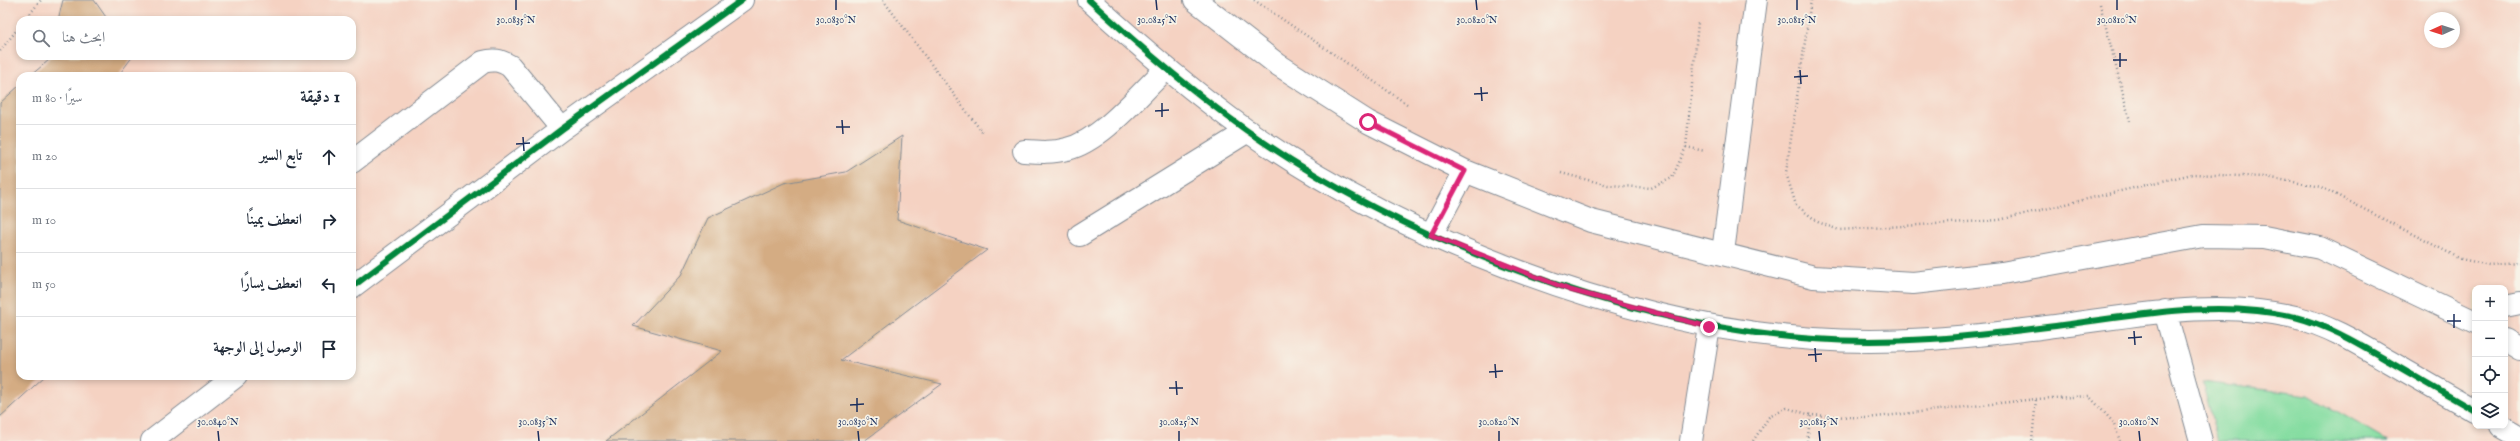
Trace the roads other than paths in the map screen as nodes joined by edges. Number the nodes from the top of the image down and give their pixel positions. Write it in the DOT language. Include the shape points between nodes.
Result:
graph roads {
  1 [pos="742,0"];
  2 [pos="1089,0"];
  3 [pos="1195,0"];
  4 [pos="1756,0"];
  5 [pos="1166,69"];
  6 [pos="562,129"];
  7 [pos="1248,131"];
  8 [pos="1024,151"];
  9 [pos="356,159"];
  10 [pos="1465,171"];
  11 [pos="1080,235"];
  12 [pos="1431,235"];
  13 [pos="1723,252"];
  14 [pos="356,284"];
  15 [pos="2520,303"];
  16 [pos="2508,305"];
  17 [pos="2165,311"];
  18 [pos="2471,316"];
  19 [pos="1709,327"];
  20 [pos="2508,342"];
  21 [pos="2520,349"];
  22 [pos="231,380"];
  23 [pos="2472,409"];
  24 [pos="2506,429"];
  25 [pos="2520,437"];
  26 [pos="152,441"];
  27 [pos="1691,441"];
  28 [pos="2201,441"];
  1 -- 6 [label="street"];
  2 -- 5 [label="street"];
  3 -- 10 [label="street" via="1277,64 1368,122"];
  4 -- 13 [label="street"];
  5 -- 7 [label="street"];
  5 -- 8 [label="street" via="1087,141 1067,149 1046,153"];
  6 -- 9 [label="street" via="510,66 502,61 492,60 483,62"];
  6 -- 14 [label="street"];
  7 -- 11 [label="street"];
  7 -- 12 [label="street" via="1337,187"];
  10 -- 12 [label="street"];
  10 -- 13 [label="street" via="1591,222"];
  12 -- 19 [label="street" via="1570,290"];
  13 -- 18 [label="street" via="1814,277 1913,283 2002,273 2203,236 2264,237 2320,248"];
  15 -- 16 [label="street"];
  17 -- 19 [label="street" via="1932,340 1814,340"];
  17 -- 23 [label="street" via="2253,310 2296,318 2338,332"];
  17 -- 28 [label="street"];
  19 -- 27 [label="street"];
  20 -- 21 [label="street"];
  22 -- 26 [label="street"];
  24 -- 25 [label="street"];
}
